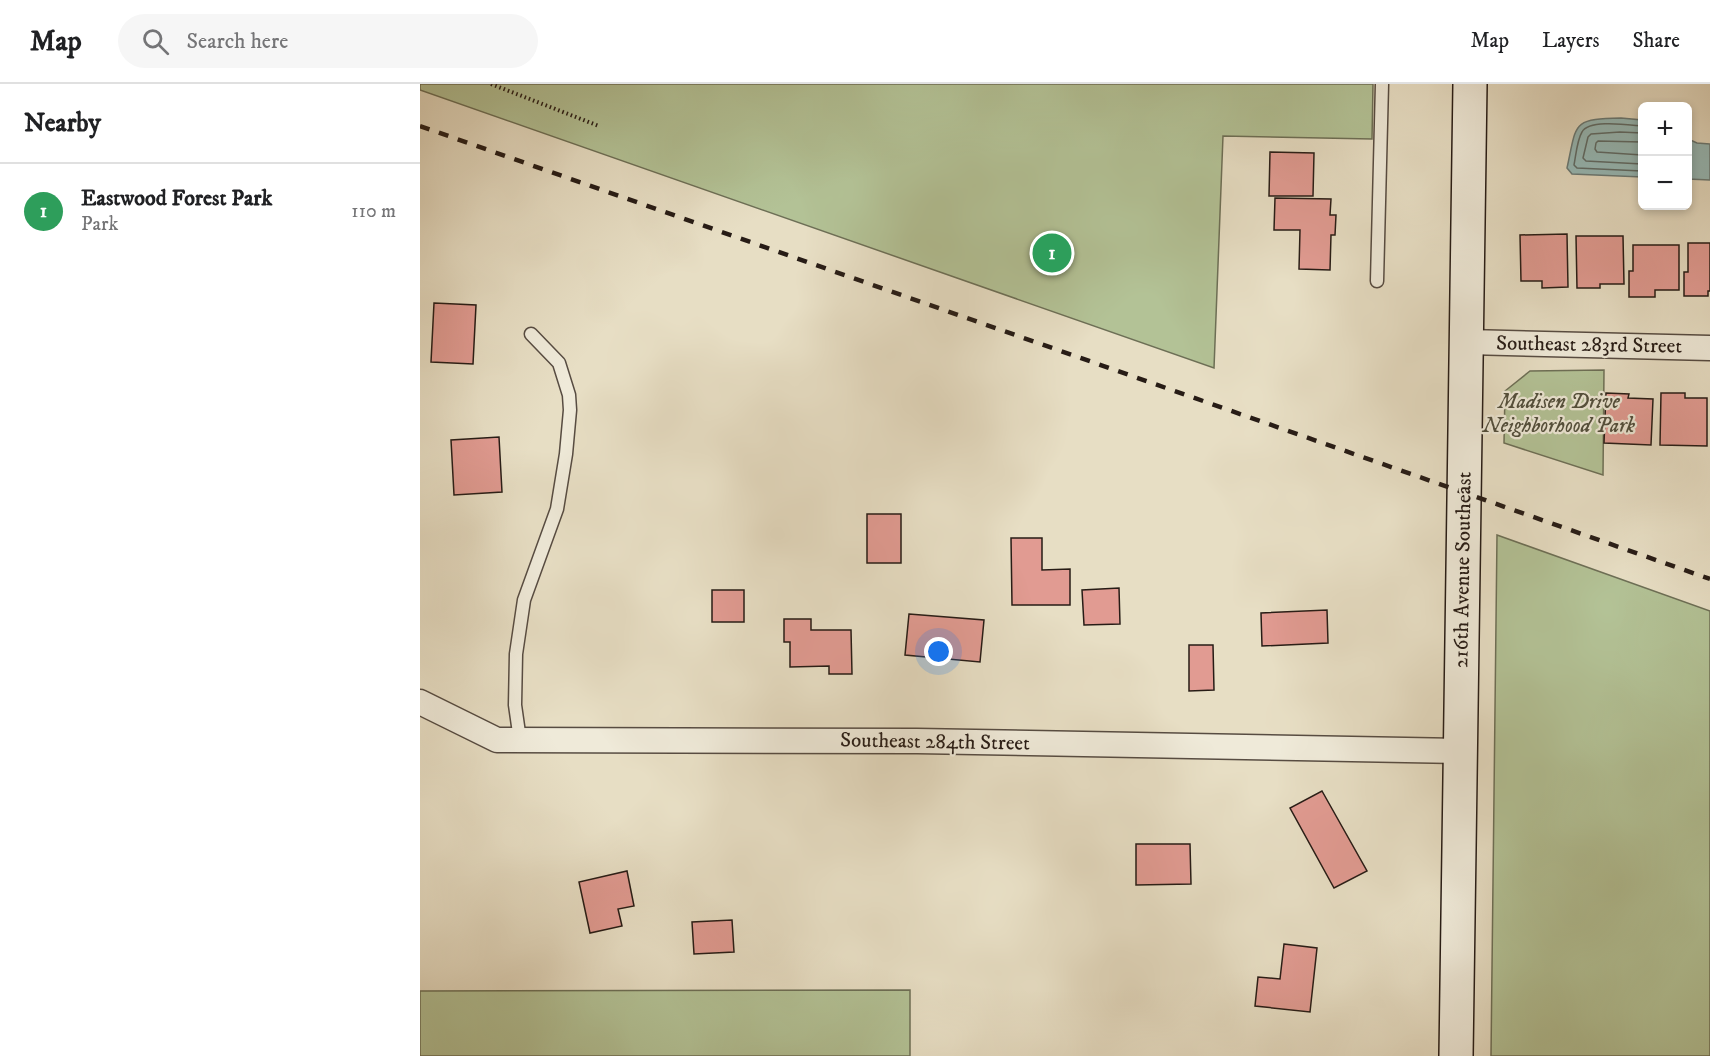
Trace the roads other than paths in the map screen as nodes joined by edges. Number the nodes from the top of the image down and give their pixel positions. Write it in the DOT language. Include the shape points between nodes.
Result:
graph roads {
  1 [pos="1382,84"];
  2 [pos="1470,84"];
  3 [pos="1377,281"];
  4 [pos="531,334"];
  5 [pos="1467,342"];
  6 [pos="1710,348"];
  7 [pos="420,702"];
  8 [pos="520,740"];
  9 [pos="1460,750"];
  10 [pos="1456,1056"];
  1 -- 3 [label="lane"];
  2 -- 5 [label="street, 216th Avenue Southeast"];
  4 -- 8 [label="lane" via="559,363 570,410 556,509 524,600 516,654 515,705"];
  5 -- 6 [label="street, Southeast 283rd Street"];
  5 -- 9 [label="street, 216th Avenue Southeast"];
  7 -- 8 [label="street, Southeast 284th Street" via="497,740"];
  8 -- 9 [label="street, Southeast 284th Street" via="918,741"];
  9 -- 10 [label="street, 216th Avenue Southeast"];
}
